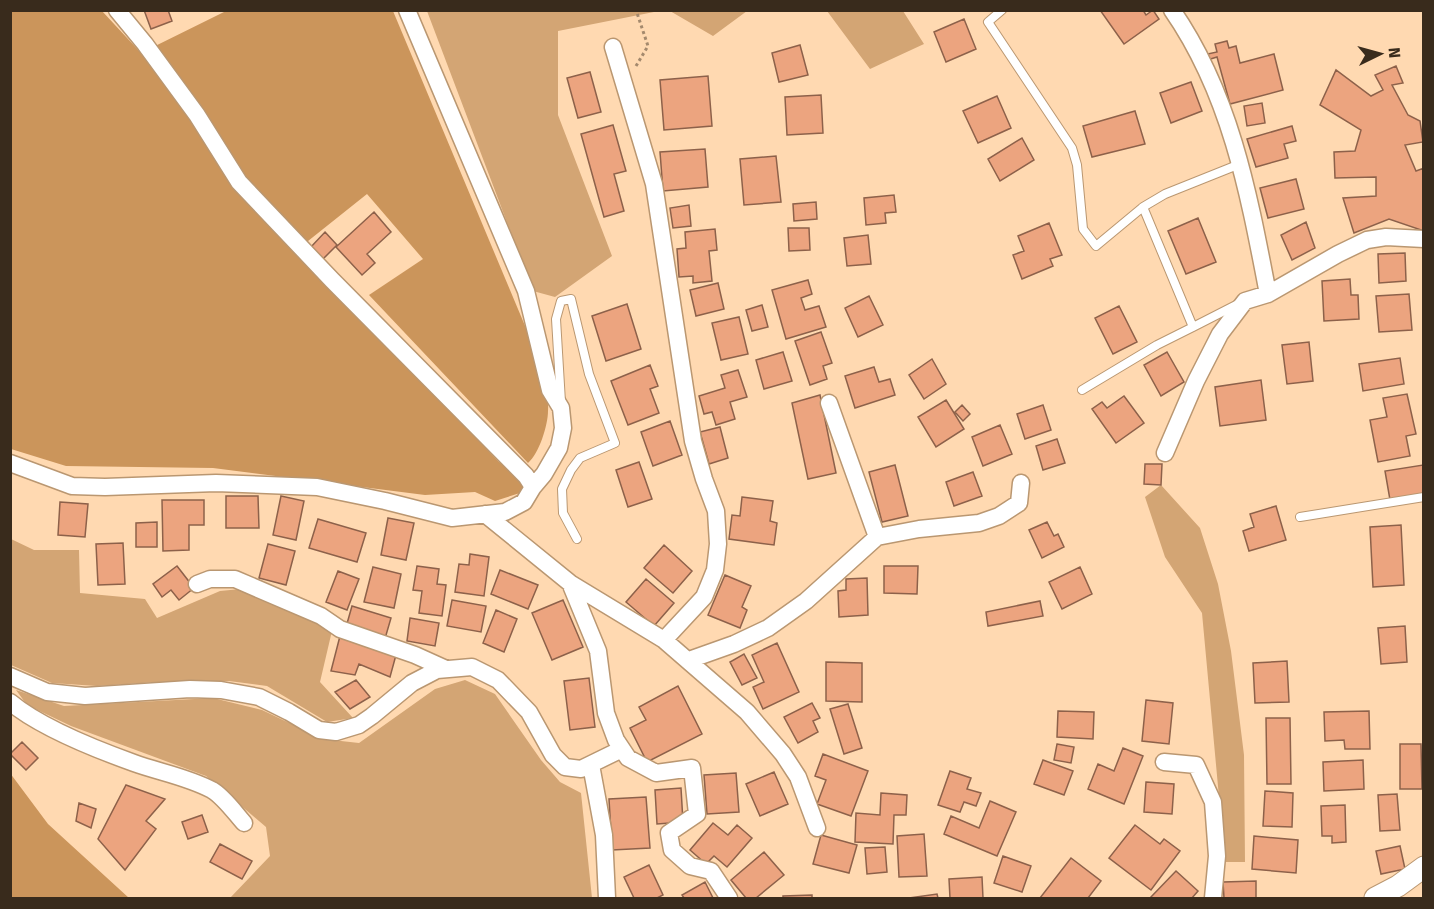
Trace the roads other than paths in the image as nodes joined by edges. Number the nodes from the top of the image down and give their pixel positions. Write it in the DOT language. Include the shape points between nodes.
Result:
graph roads {
  1 [pos="117,10"];
  2 [pos="407,10"];
  3 [pos="1002,10"];
  4 [pos="1172,10"];
  5 [pos="613,47"];
  6 [pos="1240,164"];
  7 [pos="1143,207"];
  8 [pos="1424,239"];
  9 [pos="1268,294"];
  10 [pos="1245,301"];
  11 [pos="1193,327"];
  12 [pos="1082,390"];
  13 [pos="829,403"];
  14 [pos="561,408"];
  15 [pos="1165,453"];
  16 [pos="10,463"];
  17 [pos="1021,483"];
  18 [pos="533,487"];
  19 [pos="1424,497"];
  20 [pos="485,514"];
  21 [pos="1300,517"];
  22 [pos="878,537"];
  23 [pos="576,538"];
  24 [pos="570,583"];
  25 [pos="197,584"];
  26 [pos="664,640"];
  27 [pos="689,660"];
  28 [pos="446,669"];
  29 [pos="10,676"];
  30 [pos="10,702"];
  31 [pos="622,748"];
  32 [pos="1164,762"];
  33 [pos="591,765"];
  34 [pos="244,823"];
  35 [pos="816,828"];
  36 [pos="1424,867"];
  37 [pos="607,898"];
  38 [pos="729,898"];
  39 [pos="1213,898"];
  40 [pos="1375,898"];
  1 -- 18 [label="street" via="197,115 239,182"];
  2 -- 14 [label="street" via="526,291 550,390"];
  3 -- 7 [label="lane" via="988,22 1072,148 1083,229 1096,246"];
  4 -- 6 [label="street" via="1208,72"];
  5 -- 26 [label="street" via="654,184 693,441 716,511 718,544 712,579 704,597"];
  6 -- 7 [label="lane"];
  6 -- 9 [label="street"];
  7 -- 11 [label="lane"];
  8 -- 9 [label="street" via="1367,240"];
  9 -- 10 [label="street"];
  10 -- 11 [label="lane"];
  10 -- 15 [label="street" via="1220,334"];
  11 -- 12 [label="lane"];
  13 -- 22 [label="street"];
  14 -- 18 [label="street" via="559,448"];
  14 -- 23 [label="lane" via="556,319 561,301 571,299 589,374 615,443 580,458 562,489 563,513"];
  16 -- 20 [label="street" via="72,486 216,483 317,487 452,518"];
  17 -- 22 [label="street" via="1019,503 999,516 979,523"];
  18 -- 20 [label="street" via="524,502 505,512"];
  19 -- 21 [label="lane"];
  20 -- 24 [label="street"];
  22 -- 27 [label="street" via="806,601 768,628"];
  24 -- 26 [label="street"];
  24 -- 31 [label="street" via="598,651 606,713"];
  25 -- 28 [label="street" via="210,579 235,579 321,616 340,629"];
  26 -- 27 [label="street"];
  27 -- 35 [label="street" via="747,712 783,754 798,777"];
  28 -- 29 [label="street" via="412,683 359,725 336,732 319,730 259,697 221,690 85,696 47,692"];
  28 -- 33 [label="street" via="472,667 498,680 529,712 553,755 565,768"];
  30 -- 34 [label="street" via="26,715 78,740 214,791"];
  31 -- 33 [label="street"];
  31 -- 38 [label="street" via="628,758 656,773 692,768 697,814 669,833 672,850 690,866 711,871"];
  32 -- 39 [label="street" via="1196,765 1213,802 1217,856"];
  33 -- 37 [label="street" via="604,835"];
  36 -- 40 [label="street"];
}
